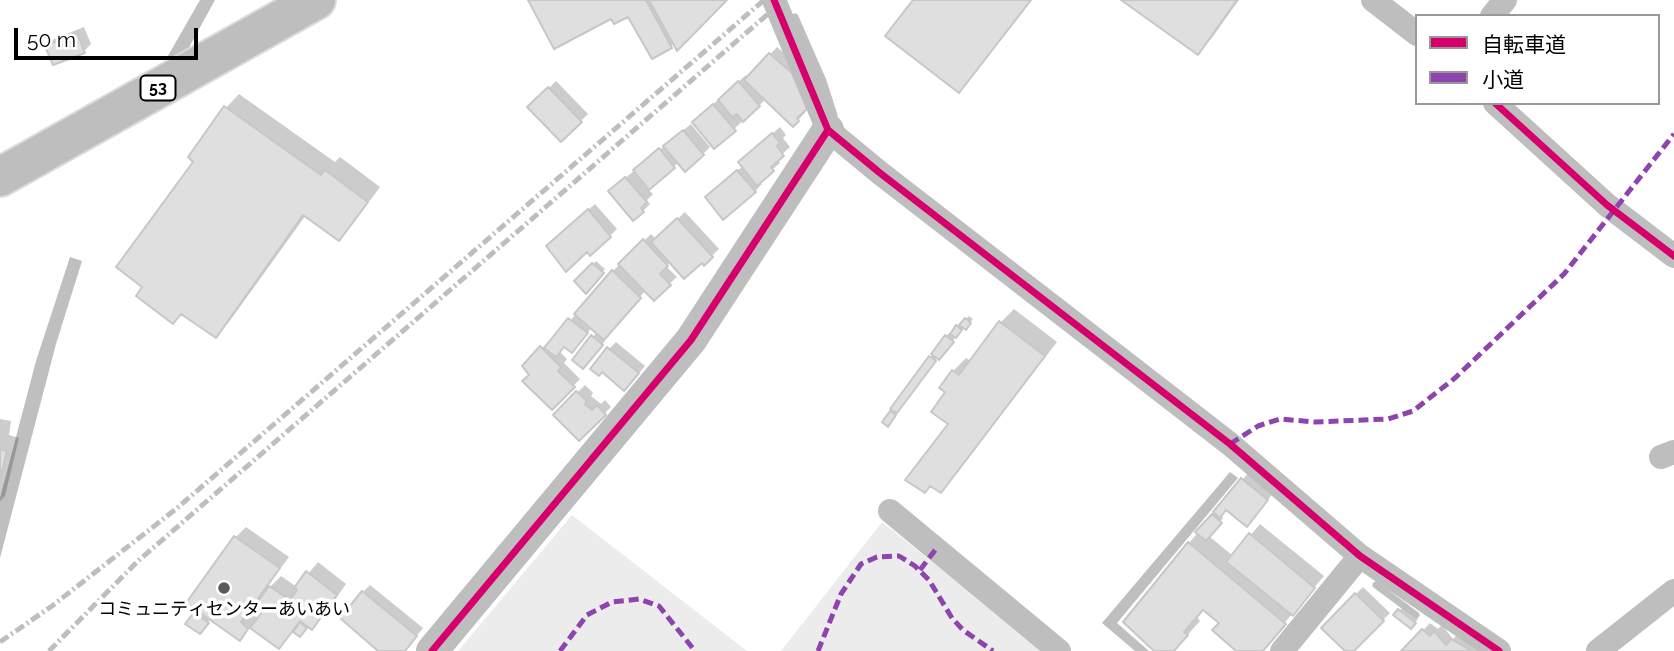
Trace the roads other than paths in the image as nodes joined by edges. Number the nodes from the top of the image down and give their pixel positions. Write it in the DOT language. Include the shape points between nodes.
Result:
graph roads {
  1 [pos="316,0"];
  2 [pos="774,0"];
  3 [pos="1373,0"];
  4 [pos="1505,0"];
  5 [pos="1494,14"];
  6 [pos="1415,32"];
  7 [pos="1497,105"];
  8 [pos="828,130"];
  9 [pos="0,177"];
  10 [pos="1674,256"];
  11 [pos="890,510"];
  12 [pos="1360,556"];
  13 [pos="1674,590"];
  14 [pos="432,651"];
  15 [pos="1059,651"];
  16 [pos="1282,651"];
  17 [pos="1499,651"];
  18 [pos="1598,651"];
  1 -- 9 [label="highway, 53"];
  2 -- 8 [label="street"];
  3 -- 6 [label="street"];
  4 -- 5 [label="street"];
  7 -- 10 [label="street" via="1607,205"];
  8 -- 12 [label="street" via="1230,444"];
  8 -- 14 [label="street" via="691,340"];
  11 -- 15 [label="street"];
  12 -- 16 [label="street"];
  12 -- 17 [label="street"];
  13 -- 18 [label="street"];
}
